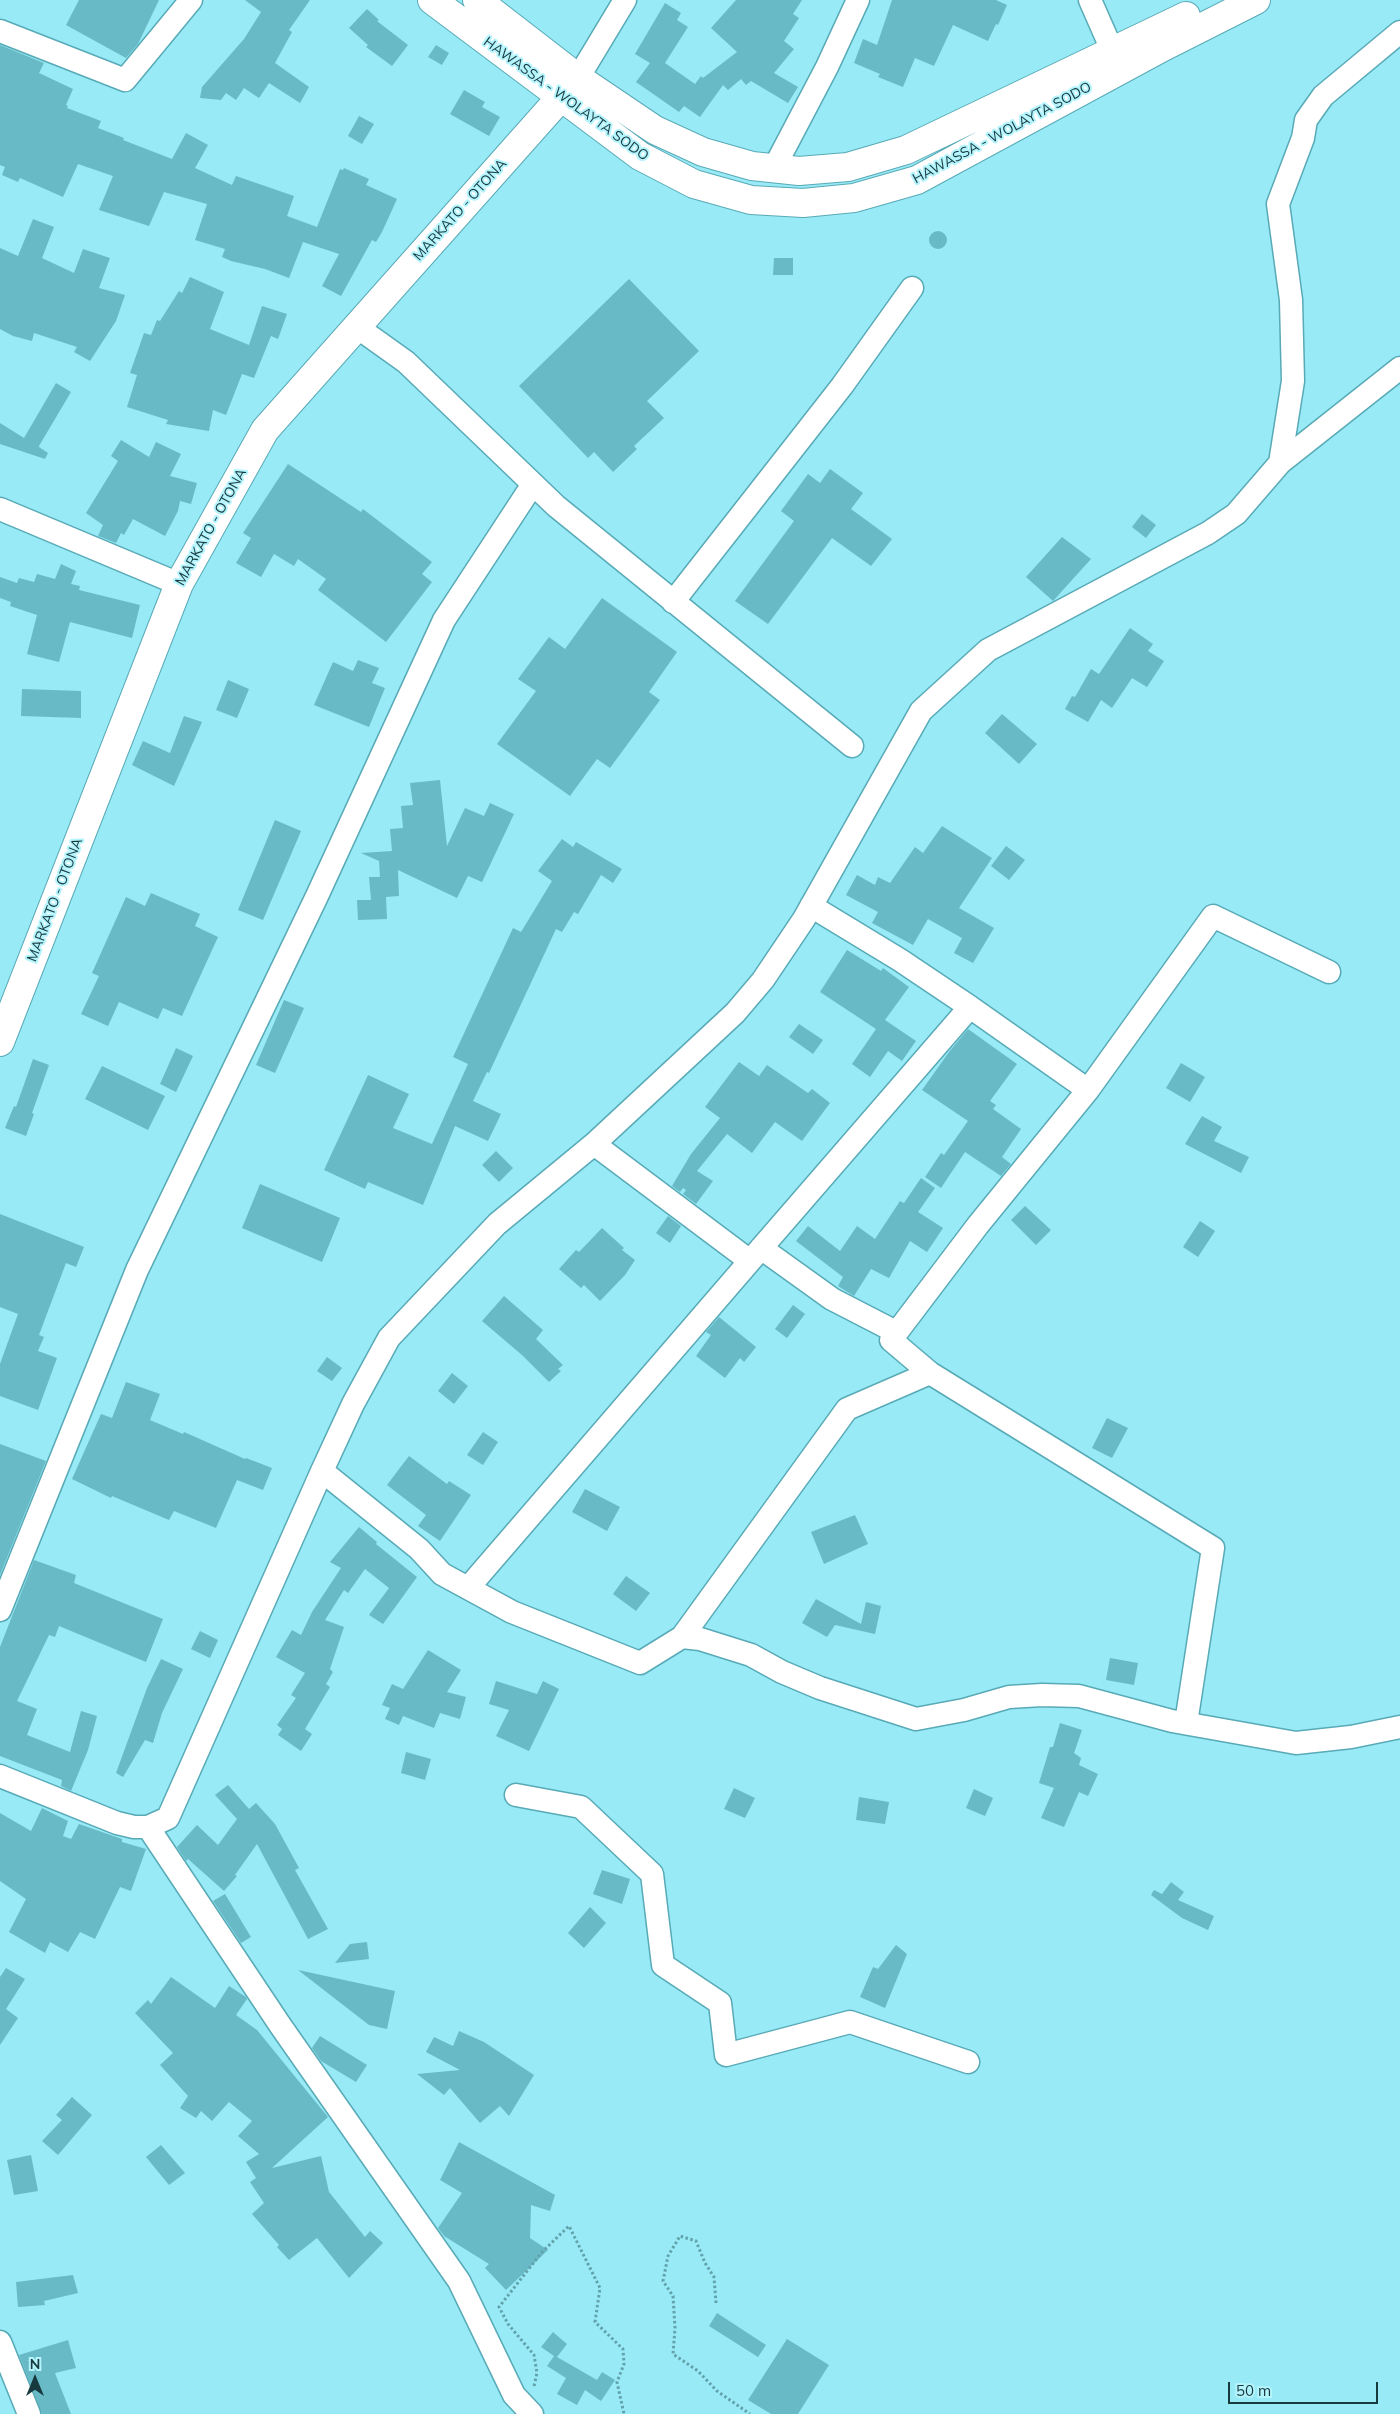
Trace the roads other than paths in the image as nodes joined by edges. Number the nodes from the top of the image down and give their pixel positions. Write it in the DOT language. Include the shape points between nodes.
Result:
graph roads {
  1 [pos="191,0"];
  2 [pos="432,0"];
  3 [pos="476,0"];
  4 [pos="625,0"];
  5 [pos="858,0"];
  6 [pos="1090,0"];
  7 [pos="1227,0"];
  8 [pos="1256,0"];
  9 [pos="0,31"];
  10 [pos="1400,32"];
  11 [pos="1112,50"];
  12 [pos="569,87"];
  13 [pos="774,168"];
  14 [pos="912,288"];
  15 [pos="357,327"];
  16 [pos="1400,368"];
  17 [pos="1280,463"];
  18 [pos="532,484"];
  19 [pos="0,509"];
  20 [pos="179,584"];
  21 [pos="673,602"];
  22 [pos="852,746"];
  23 [pos="811,906"];
  24 [pos="1330,972"];
  25 [pos="970,1007"];
  26 [pos="0,1042"];
  27 [pos="1088,1090"];
  28 [pos="594,1144"];
  29 [pos="756,1255"];
  30 [pos="896,1332"];
  31 [pos="930,1373"];
  32 [pos="322,1471"];
  33 [pos="468,1588"];
  34 [pos="0,1610"];
  35 [pos="682,1637"];
  36 [pos="1186,1723"];
  37 [pos="1400,1727"];
  38 [pos="0,1776"];
  39 [pos="516,1795"];
  40 [pos="148,1828"];
  41 [pos="968,2062"];
  42 [pos="0,2342"];
  43 [pos="530,2412"];
  44 [pos="29,2414"];
  1 -- 9 [label="street" via="125,80"];
  2 -- 12 [label="main road, HAWASSA - WOLAYTA SODO"];
  3 -- 12 [label="main road, HAWASSA - WOLAYTA SODO"];
  4 -- 12 [label="street"];
  5 -- 13 [label="street"];
  6 -- 11 [label="street"];
  7 -- 11 [label="main road, HAWASSA - WOLAYTA SODO"];
  8 -- 12 [label="main road, HAWASSA - WOLAYTA SODO" via="917,180 854,198 803,203 751,200 694,184 640,156"];
  10 -- 17 [label="street" via="1323,96 1306,120 1303,138 1278,204 1291,300 1293,381"];
  11 -- 13 [label="main road, HAWASSA - WOLAYTA SODO" via="906,150 848,167 799,171"];
  12 -- 13 [label="main road, HAWASSA - WOLAYTA SODO" via="695,149 752,166"];
  12 -- 15 [label="main road, MARKATO - OTONA"];
  14 -- 21 [label="street" via="842,386"];
  15 -- 18 [label="street" via="406,362"];
  15 -- 20 [label="main road, MARKATO - OTONA" via="265,430"];
  16 -- 17 [label="street"];
  17 -- 23 [label="street" via="1236,514 1208,533 988,650 921,710"];
  18 -- 21 [label="street"];
  18 -- 34 [label="street" via="444,620 317,896 137,1270"];
  19 -- 20 [label="street"];
  20 -- 26 [label="main road, MARKATO - OTONA"];
  21 -- 22 [label="street"];
  23 -- 25 [label="street"];
  23 -- 28 [label="street" via="763,980 735,1013"];
  24 -- 27 [label="street" via="1213,916"];
  25 -- 27 [label="street"];
  25 -- 29 [label="street"];
  27 -- 30 [label="street"];
  28 -- 29 [label="street"];
  28 -- 32 [label="street" via="497,1224 389,1338"];
  29 -- 30 [label="street"];
  29 -- 33 [label="street"];
  30 -- 31 [label="street" via="891,1340"];
  31 -- 35 [label="street" via="847,1409"];
  31 -- 36 [label="street" via="1213,1548"];
  32 -- 33 [label="street" via="419,1549 442,1574"];
  32 -- 40 [label="street" via="180,1795 168,1818"];
  33 -- 35 [label="street" via="512,1612 640,1663"];
  35 -- 36 [label="street" via="700,1639 751,1655 820,1688 916,1719 1009,1697 1042,1695 1079,1696"];
  36 -- 37 [label="street" via="1296,1743"];
  38 -- 40 [label="street" via="118,1822"];
  39 -- 41 [label="street" via="582,1807 652,1874 663,1965 720,2003 726,2055 850,2022"];
  40 -- 43 [label="street" via="280,2026 459,2282 514,2395"];
  42 -- 44 [label="street"];
}
